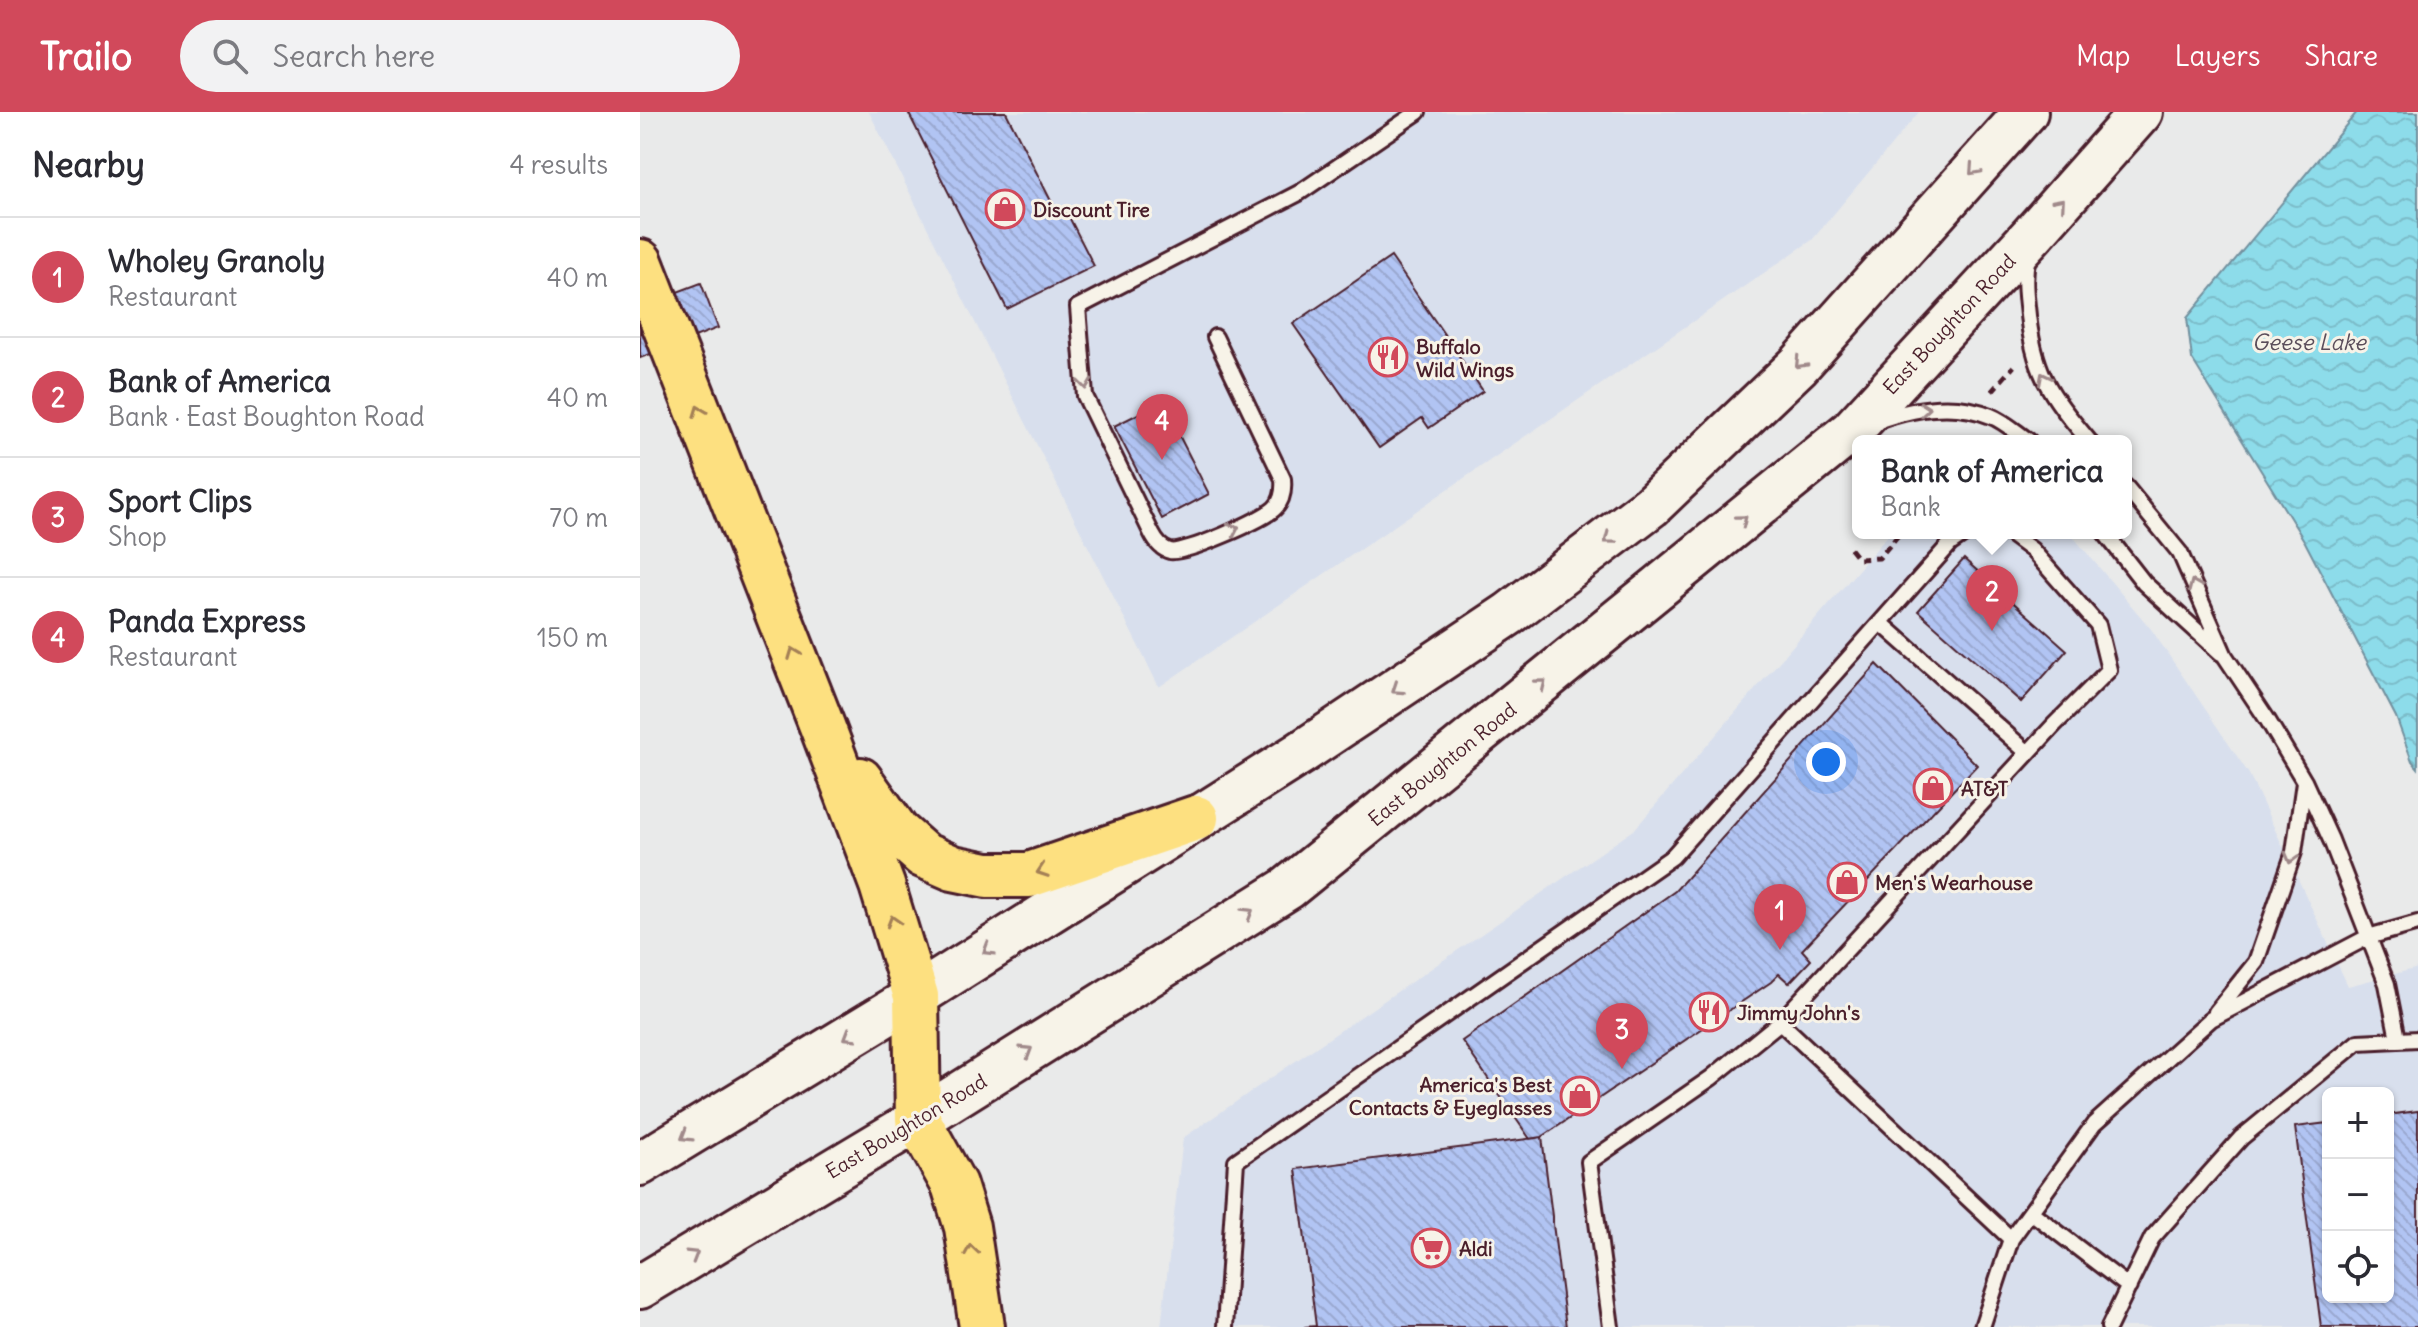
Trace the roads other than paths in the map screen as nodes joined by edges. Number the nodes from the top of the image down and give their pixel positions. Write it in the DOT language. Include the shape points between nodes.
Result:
graph roads {
  1 [pos="1418,112"];
  2 [pos="2026,112"];
  3 [pos="2141,112"];
  4 [pos="2032,235"];
  5 [pos="640,262"];
  6 [pos="1215,337"];
  7 [pos="1851,431"];
  8 [pos="2020,435"];
  9 [pos="2084,435"];
  10 [pos="2132,494"];
  11 [pos="1957,539"];
  12 [pos="2017,539"];
  13 [pos="2110,539"];
  14 [pos="1881,623"];
  15 [pos="2225,656"];
  16 [pos="822,726"];
  17 [pos="2028,753"];
  18 [pos="2304,781"];
  19 [pos="1196,818"];
  20 [pos="2418,923"];
  21 [pos="2368,937"];
  22 [pos="916,996"];
  23 [pos="2211,1019"];
  24 [pos="1780,1022"];
  25 [pos="2398,1039"];
  26 [pos="2418,1039"];
  27 [pos="918,1120"];
  28 [pos="640,1164"];
  29 [pos="2031,1212"];
  30 [pos="2011,1239"];
  31 [pos="640,1287"];
  32 [pos="2129,1287"];
  33 [pos="982,1327"];
  34 [pos="1225,1327"];
  35 [pos="1611,1327"];
  36 [pos="1982,1327"];
  37 [pos="2109,1327"];
  1 -- 6 [label="lane, one-way" via="1299,193 1078,307 1085,396 1156,542 1170,551 1187,551 1269,513 1282,498 1283,479"];
  2 -- 19 [label="main road, one-way" via="1799,365 1651,506 1509,614"];
  4 -- 3 [label="main road, East Boughton Road, one-way"];
  4 -- 7 [label="main road, East Boughton Road"];
  9 -- 4 [label="lane, one-way" via="2061,408 2033,355 2024,272"];
  16 -- 5 [label="highway, one-way"];
  7 -- 8 [label="lane, one-way" via="1905,411 1947,407 1991,416"];
  27 -- 7 [label="main road, East Boughton Road, one-way" via="1288,888"];
  15 -- 10 [label="lane, one-way" via="2180,553"];
  11 -- 14 [label="lane"];
  12 -- 17 [label="lane" via="2098,625 2109,670"];
  13 -- 15 [label="lane" via="2144,583"];
  14 -- 17 [label="lane"];
  14 -- 34 [label="lane" via="1672,857 1236,1161"];
  15 -- 18 [label="lane"];
  19 -- 16 [label="highway, one-way" via="1029,875 953,868 923,855 897,832"];
  22 -- 16 [label="highway, one-way" via="882,885"];
  17 -- 24 [label="lane"];
  18 -- 21 [label="lane"];
  18 -- 23 [label="lane, one-way" via="2294,852 2256,962"];
  19 -- 22 [label="main road, one-way"];
  20 -- 21 [label="lane"];
  21 -- 23 [label="lane"];
  21 -- 25 [label="lane" via="2387,984"];
  22 -- 27 [label="highway"];
  22 -- 28 [label="main road, one-way"];
  23 -- 29 [label="lane" via="2094,1124"];
  24 -- 30 [label="lane"];
  24 -- 35 [label="lane" via="1711,1078 1589,1162"];
  25 -- 26 [label="lane"];
  25 -- 32 [label="lane" via="2358,1042 2241,1138 2152,1238"];
  31 -- 27 [label="main road, East Boughton Road, one-way"];
  33 -- 27 [label="highway, one-way" via="967,1227 954,1185"];
  29 -- 30 [label="lane"];
  29 -- 32 [label="lane"];
  30 -- 36 [label="lane"];
  32 -- 37 [label="lane"];
}
